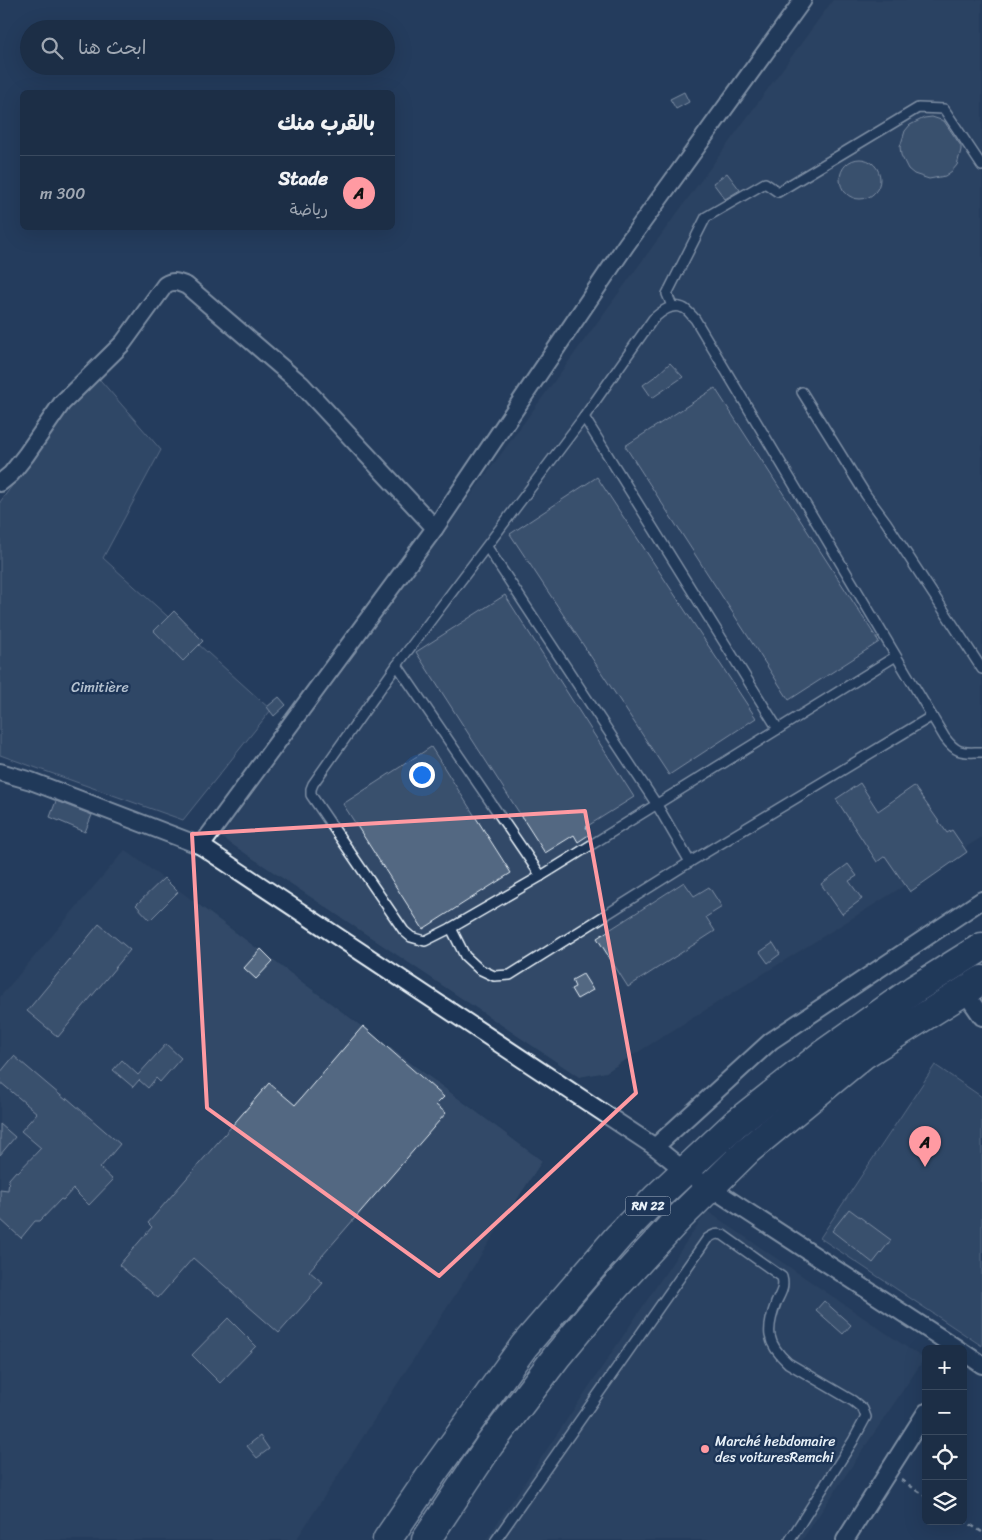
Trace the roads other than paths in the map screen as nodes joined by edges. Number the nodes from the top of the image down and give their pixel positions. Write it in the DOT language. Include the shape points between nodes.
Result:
graph roads {
  1 [pos="803,0"];
  2 [pos="982,166"];
  3 [pos="672,306"];
  4 [pos="802,392"];
  5 [pos="584,417"];
  6 [pos="0,483"];
  7 [pos="435,528"];
  8 [pos="487,547"];
  9 [pos="896,656"];
  10 [pos="397,664"];
  11 [pos="982,669"];
  12 [pos="932,716"];
  13 [pos="778,729"];
  14 [pos="982,752"];
  15 [pos="0,772"];
  16 [pos="657,805"];
  17 [pos="201,846"];
  18 [pos="690,862"];
  19 [pos="540,876"];
  20 [pos="982,900"];
  21 [pos="451,928"];
  22 [pos="982,948"];
  23 [pos="973,985"];
  24 [pos="982,1017"];
  25 [pos="655,1147"];
  26 [pos="685,1171"];
  27 [pos="710,1186"];
  28 [pos="952,1345"];
  29 [pos="967,1356"];
  30 [pos="982,1365"];
  31 [pos="922,1418"];
  32 [pos="387,1540"];
  33 [pos="426,1540"];
  34 [pos="496,1540"];
  35 [pos="790,1540"];
  36 [pos="846,1540"];
  1 -- 7 [label="street" via="626,245"];
  2 -- 3 [label="lane" via="944,109 918,108 778,192 765,183 706,217 667,294"];
  3 -- 5 [label="lane" via="653,319"];
  3 -- 9 [label="lane" via="684,308 695,319"];
  4 -- 11 [label="lane"];
  5 -- 8 [label="lane"];
  5 -- 13 [label="lane"];
  6 -- 7 [label="street" via="26,455 62,403 123,343 165,286 176,281 187,286 301,384"];
  7 -- 17 [label="street"];
  8 -- 10 [label="lane"];
  8 -- 16 [label="lane"];
  9 -- 12 [label="lane"];
  9 -- 13 [label="lane"];
  10 -- 19 [label="lane"];
  10 -- 21 [label="lane" via="313,784 312,796 404,931 425,941"];
  12 -- 14 [label="lane" via="953,748 961,752"];
  12 -- 18 [label="lane"];
  13 -- 16 [label="lane"];
  15 -- 17 [label="street"];
  16 -- 18 [label="lane"];
  16 -- 19 [label="lane"];
  17 -- 25 [label="street"];
  18 -- 21 [label="lane" via="510,975 494,976 479,969 464,956"];
  19 -- 21 [label="lane"];
  20 -- 25 [label="street" via="771,1041"];
  22 -- 26 [label="highway, RN 22" via="915,989 822,1055 734,1125"];
  23 -- 24 [label="street"];
  23 -- 27 [label="highway, RN 22" via="863,1055 756,1143"];
  25 -- 26 [label="street"];
  26 -- 27 [label="street"];
  26 -- 32 [label="highway, RN 22" via="619,1236 524,1346"];
  27 -- 28 [label="street"];
  27 -- 33 [label="highway, RN 22" via="556,1356 490,1444"];
  29 -- 30 [label="street"];
  31 -- 36 [label="street"];
  34 -- 35 [label="lane" via="707,1240 717,1234 782,1277 784,1284 771,1320 769,1338 778,1355 853,1401 863,1409 866,1417"];
}
